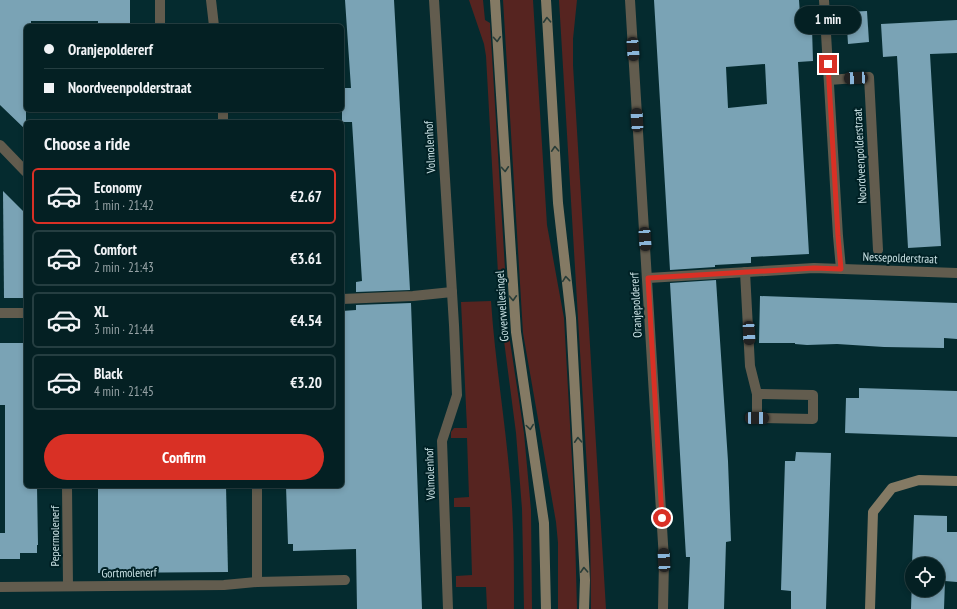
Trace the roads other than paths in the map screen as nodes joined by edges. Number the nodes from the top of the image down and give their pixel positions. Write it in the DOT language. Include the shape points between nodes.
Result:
graph roads {
  1 [pos="160,0"];
  2 [pos="211,0"];
  3 [pos="434,0"];
  4 [pos="495,0"];
  5 [pos="546,0"];
  6 [pos="630,0"];
  7 [pos="824,0"];
  8 [pos="160,24"];
  9 [pos="214,24"];
  10 [pos="829,80"];
  11 [pos="0,145"];
  12 [pos="24,170"];
  13 [pos="878,250"];
  14 [pos="841,269"];
  15 [pos="745,272"];
  16 [pos="957,273"];
  17 [pos="648,278"];
  18 [pos="452,292"];
  19 [pos="344,299"];
  20 [pos="24,312"];
  21 [pos="0,313"];
  22 [pos="757,394"];
  23 [pos="957,481"];
  24 [pos="67,488"];
  25 [pos="257,488"];
  26 [pos="345,580"];
  27 [pos="257,582"];
  28 [pos="68,586"];
  29 [pos="0,587"];
  30 [pos="448,609"];
  31 [pos="546,609"];
  32 [pos="584,609"];
  33 [pos="664,609"];
  34 [pos="870,609"];
  1 -- 8 [label="street"];
  2 -- 9 [label="street"];
  3 -- 18 [label="street, Volmolenhof"];
  4 -- 31 [label="main road, Goverwellesingel, one-way" via="516,332 544,523"];
  32 -- 5 [label="main road, one-way" via="585,580 571,318 558,203"];
  6 -- 17 [label="street, Oranjepoldererf"];
  7 -- 10 [label="street"];
  10 -- 13 [label="street, Noordveenpolderstraat" via="869,77"];
  10 -- 14 [label="street"];
  11 -- 12 [label="street"];
  14 -- 15 [label="street, Nessepolderstraat"];
  14 -- 16 [label="street, Nessepolderstraat"];
  15 -- 17 [label="street, Nessepolderstraat"];
  15 -- 22 [label="street" via="750,366"];
  17 -- 33 [label="street, Oranjepoldererf" via="664,560"];
  18 -- 19 [label="street"];
  18 -- 30 [label="street, Volmolenhof" via="457,395 442,441"];
  20 -- 21 [label="street"];
  22 -- 22 [label="street" via="757,418 813,419 813,395"];
  23 -- 34 [label="main road" via="919,480 892,488 873,512"];
  24 -- 28 [label="street, Pepermolenerf"];
  25 -- 27 [label="street"];
  26 -- 27 [label="street, Gortmolenerf"];
  27 -- 28 [label="street, Gortmolenerf" via="224,585"];
  28 -- 29 [label="street, Gortmolenerf"];
}
